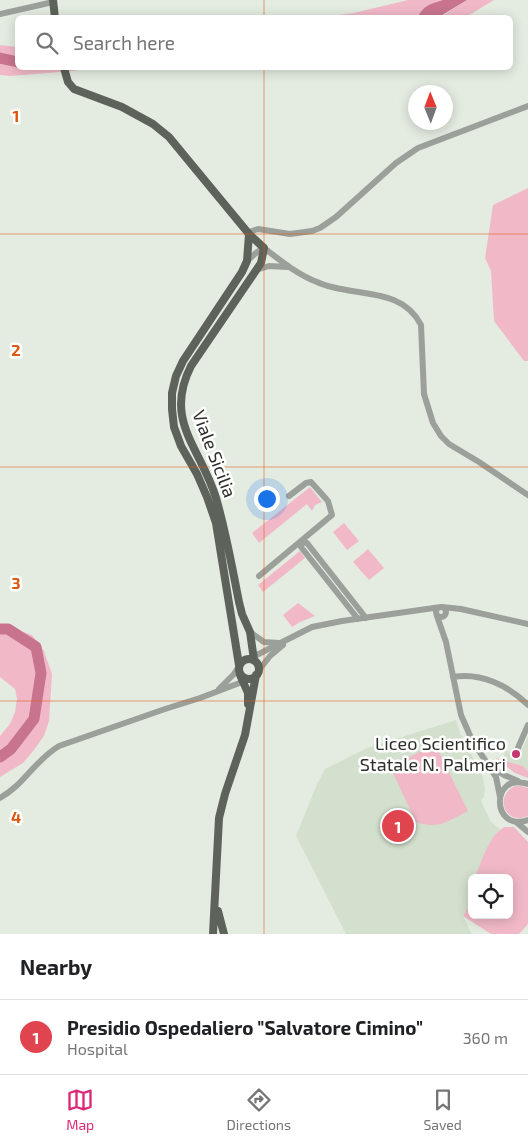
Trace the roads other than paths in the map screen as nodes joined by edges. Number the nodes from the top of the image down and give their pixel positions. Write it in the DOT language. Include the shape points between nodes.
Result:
graph roads {
  1 [pos="53,1"];
  2 [pos="0,14"];
  3 [pos="55,15"];
  4 [pos="64,70"];
  5 [pos="528,106"];
  6 [pos="248,234"];
  7 [pos="264,248"];
  8 [pos="247,261"];
  9 [pos="288,267"];
  10 [pos="256,270"];
  11 [pos="528,495"];
  12 [pos="289,496"];
  13 [pos="302,542"];
  14 [pos="259,576"];
  15 [pos="442,607"];
  16 [pos="468,611"];
  17 [pos="411,612"];
  18 [pos="441,615"];
  19 [pos="366,618"];
  20 [pos="358,619"];
  21 [pos="527,624"];
  22 [pos="250,632"];
  23 [pos="289,640"];
  24 [pos="283,643"];
  25 [pos="252,659"];
  26 [pos="239,665"];
  27 [pos="250,676"];
  28 [pos="454,677"];
  29 [pos="215,693"];
  30 [pos="528,705"];
  31 [pos="248,711"];
  32 [pos="528,725"];
  33 [pos="518,748"];
  34 [pos="488,765"];
  35 [pos="525,783"];
  36 [pos="500,797"];
  37 [pos="0,798"];
  38 [pos="528,820"];
  39 [pos="515,821"];
  40 [pos="528,832"];
  41 [pos="216,902"];
  42 [pos="213,934"];
  43 [pos="224,934"];
  1 -- 2 [label="street"];
  1 -- 3 [label="main road"];
  4 -- 6 [label="main road" via="74,89 122,106 169,137"];
  5 -- 6 [label="street" via="418,148 320,228 290,234 258,229"];
  6 -- 7 [label="main road"];
  6 -- 8 [label="main road"];
  7 -- 8 [label="street"];
  7 -- 9 [label="street"];
  7 -- 10 [label="main road, Viale Sicilia"];
  8 -- 26 [label="main road, Viale Sicilia" via="184,360 172,393 174,427 198,474 216,523"];
  9 -- 10 [label="street" via="269,266"];
  9 -- 11 [label="street" via="318,283 382,296 408,308 420,325 424,394 433,424 448,444"];
  10 -- 22 [label="main road, Viale Sicilia" via="191,366 181,394 184,424 214,492 240,608"];
  12 -- 13 [label="street" via="311,482 328,501 332,513"];
  13 -- 14 [label="street"];
  13 -- 19 [label="street" via="307,543"];
  13 -- 20 [label="street" via="301,547"];
  15 -- 16 [label="street"];
  15 -- 17 [label="street"];
  15 -- 18 [label="street" via="437,610"];
  16 -- 18 [label="street"];
  16 -- 21 [label="street"];
  17 -- 18 [label="street"];
  17 -- 19 [label="street"];
  18 -- 28 [label="street"];
  19 -- 20 [label="street"];
  20 -- 23 [label="street" via="312,627"];
  22 -- 24 [label="street" via="264,642"];
  22 -- 25 [label="main road, Viale Sicilia"];
  23 -- 24 [label="street"];
  23 -- 27 [label="street"];
  24 -- 25 [label="street"];
  25 -- 26 [label="main road" via="243,660"];
  25 -- 27 [label="main road, Viale Sicilia" via="258,665"];
  26 -- 27 [label="main road, Viale Sicilia"];
  26 -- 29 [label="street"];
  27 -- 29 [label="street"];
  27 -- 31 [label="main road"];
  27 -- 31 [label="main road"];
  28 -- 30 [label="street" via="464,675 499,684"];
  28 -- 34 [label="street" via="461,715"];
  29 -- 37 [label="street" via="58,746 46,754 18,786"];
  31 -- 41 [label="main road" via="245,735 219,818"];
  32 -- 33 [label="street"];
  34 -- 35 [label="street"];
  34 -- 36 [label="street" via="496,777"];
  35 -- 36 [label="street" via="515,782 505,787"];
  36 -- 39 [label="street" via="503,813"];
  38 -- 39 [label="street"];
  39 -- 40 [label="street"];
  41 -- 42 [label="main road"];
  41 -- 43 [label="main road"];
}
